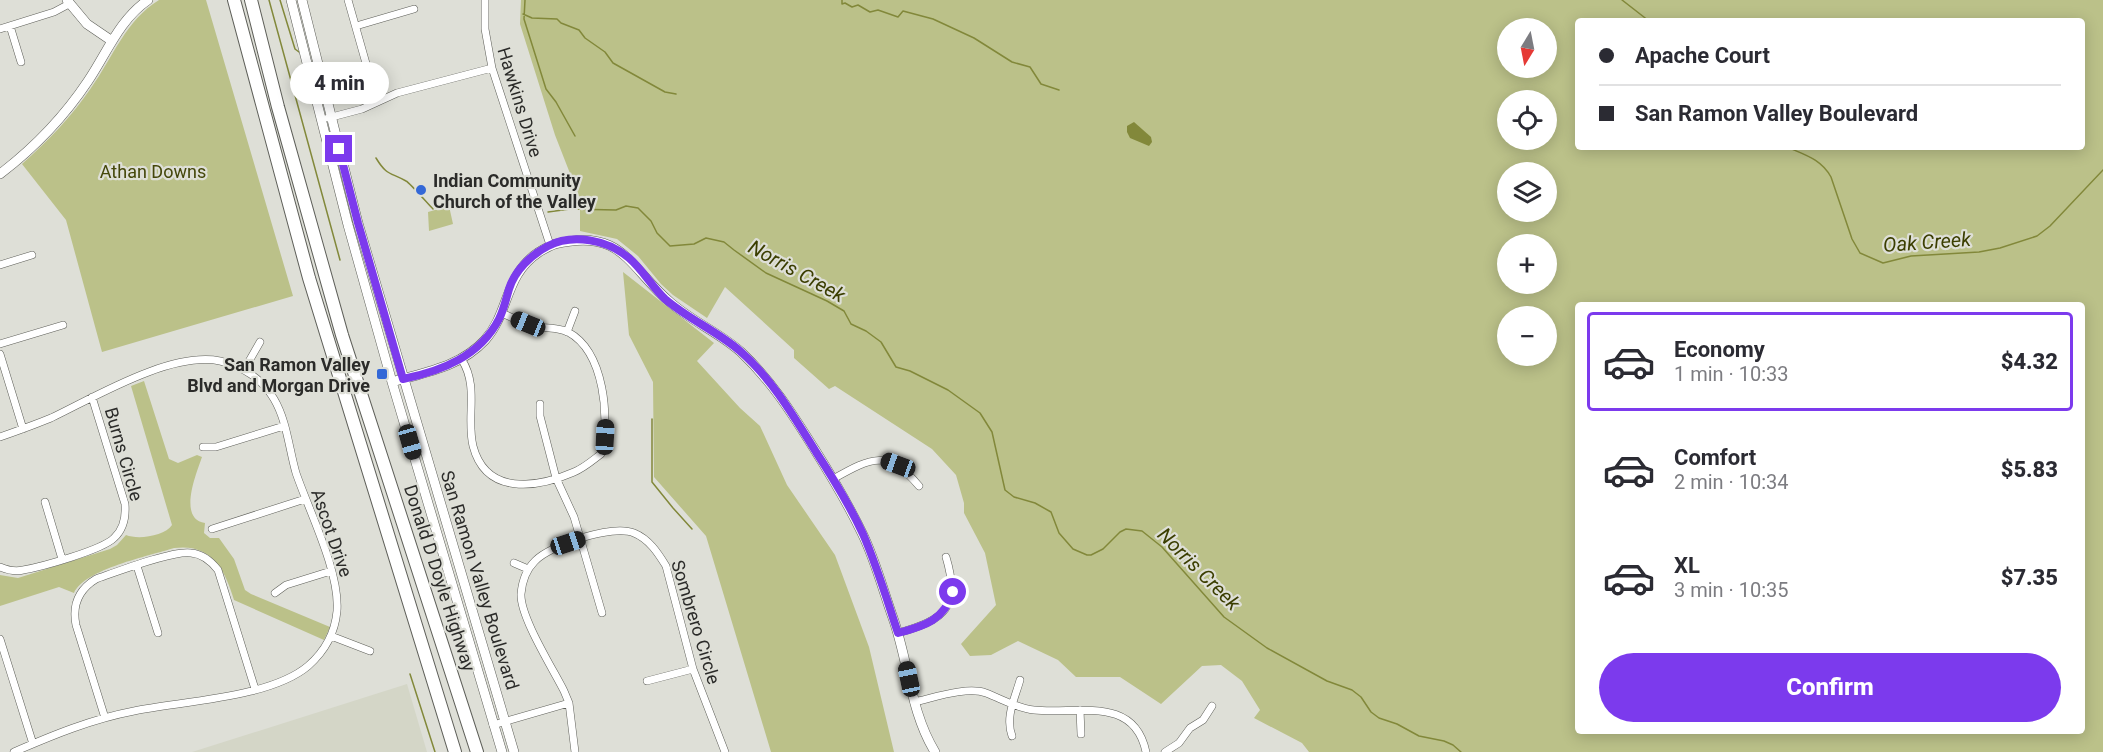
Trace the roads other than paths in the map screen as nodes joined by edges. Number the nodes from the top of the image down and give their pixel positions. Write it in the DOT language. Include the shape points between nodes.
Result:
graph roads {
  1 [pos="234,0"];
  2 [pos="251,0"];
  3 [pos="291,0"];
  4 [pos="302,0"];
  5 [pos="348,0"];
  6 [pos="485,0"];
  7 [pos="145,1"];
  8 [pos="68,2"];
  9 [pos="414,9"];
  10 [pos="9,26"];
  11 [pos="356,26"];
  12 [pos="0,29"];
  13 [pos="112,41"];
  14 [pos="21,62"];
  15 [pos="492,68"];
  16 [pos="377,102"];
  17 [pos="326,118"];
  18 [pos="0,174"];
  19 [pos="550,245"];
  20 [pos="33,255"];
  21 [pos="0,265"];
  22 [pos="576,310"];
  23 [pos="502,313"];
  24 [pos="63,325"];
  25 [pos="567,332"];
  26 [pos="260,342"];
  27 [pos="0,344"];
  28 [pos="0,354"];
  29 [pos="462,360"];
  30 [pos="244,370"];
  31 [pos="403,379"];
  32 [pos="392,382"];
  33 [pos="92,398"];
  34 [pos="540,404"];
  35 [pos="284,426"];
  36 [pos="23,429"];
  37 [pos="0,437"];
  38 [pos="203,447"];
  39 [pos="556,478"];
  40 [pos="498,479"];
  41 [pos="833,479"];
  42 [pos="493,486"];
  43 [pos="919,486"];
  44 [pos="305,499"];
  45 [pos="45,502"];
  46 [pos="212,529"];
  47 [pos="582,539"];
  48 [pos="946,557"];
  49 [pos="62,559"];
  50 [pos="514,563"];
  51 [pos="137,566"];
  52 [pos="0,567"];
  53 [pos="528,569"];
  54 [pos="331,571"];
  55 [pos="275,593"];
  56 [pos="602,614"];
  57 [pos="158,633"];
  58 [pos="898,633"];
  59 [pos="331,636"];
  60 [pos="0,639"];
  61 [pos="370,651"];
  62 [pos="693,669"];
  63 [pos="1020,680"];
  64 [pos="647,681"];
  65 [pos="255,689"];
  66 [pos="914,702"];
  67 [pos="569,703"];
  68 [pos="1013,705"];
  69 [pos="1212,706"];
  70 [pos="1080,710"];
  71 [pos="105,718"];
  72 [pos="505,722"];
  73 [pos="493,725"];
  74 [pos="1081,734"];
  75 [pos="1012,736"];
  76 [pos="33,744"];
  77 [pos="14,752"];
  78 [pos="455,752"];
  79 [pos="477,752"];
  80 [pos="502,752"];
  81 [pos="514,752"];
  82 [pos="574,752"];
  83 [pos="724,752"];
  84 [pos="935,752"];
  85 [pos="1146,752"];
  86 [pos="1164,752"];
  1 -- 78 [label="highway, Donald D Doyle Highway" via="312,288"];
  2 -- 79 [label="highway, Donald D Doyle Highway" via="342,335"];
  3 -- 17 [label="main road, San Ramon Valley Boulevard"];
  4 -- 17 [label="main road, San Ramon Valley Boulevard"];
  5 -- 11 [label="street"];
  6 -- 15 [label="street, Hawkins Drive"];
  7 -- 13 [label="main road"];
  8 -- 10 [label="street" via="54,12"];
  8 -- 13 [label="main road" via="87,24"];
  9 -- 11 [label="street"];
  10 -- 12 [label="street"];
  10 -- 14 [label="street"];
  11 -- 16 [label="street"];
  13 -- 18 [label="main road" via="62,116"];
  15 -- 16 [label="street"];
  15 -- 19 [label="street, Hawkins Drive"];
  16 -- 17 [label="street"];
  17 -- 31 [label="main road, San Ramon Valley Boulevard"];
  17 -- 32 [label="main road, San Ramon Valley Boulevard" via="346,218"];
  19 -- 23 [label="main road" via="519,270"];
  19 -- 41 [label="main road" via="593,241 629,258 673,305 739,350 761,371 788,405"];
  20 -- 21 [label="street"];
  22 -- 25 [label="street"];
  23 -- 25 [label="street" via="528,324"];
  23 -- 29 [label="main road" via="485,340"];
  24 -- 27 [label="street"];
  25 -- 39 [label="street" via="588,352 597,370 606,419 605,455"];
  26 -- 30 [label="street"];
  28 -- 36 [label="street"];
  29 -- 31 [label="main road"];
  29 -- 40 [label="street" via="471,386 473,446 483,466"];
  30 -- 33 [label="street, Ascot Drive" via="217,360 193,361 140,376"];
  30 -- 35 [label="street, Ascot Drive" via="271,394"];
  31 -- 32 [label="main road"];
  31 -- 72 [label="main road, San Ramon Valley Boulevard"];
  32 -- 73 [label="main road, San Ramon Valley Boulevard"];
  33 -- 36 [label="street, Ascot Drive"];
  33 -- 49 [label="street, Burns Circle" via="124,500 125,520 111,542"];
  34 -- 39 [label="street"];
  35 -- 38 [label="street" via="216,447"];
  35 -- 44 [label="street, Ascot Drive"];
  36 -- 37 [label="street, Ascot Drive"];
  39 -- 40 [label="street" via="524,485"];
  39 -- 47 [label="street"];
  40 -- 42 [label="street"];
  41 -- 43 [label="street" via="868,461 885,460 898,465"];
  41 -- 58 [label="main road" via="863,534"];
  44 -- 46 [label="street"];
  44 -- 54 [label="street, Ascot Drive"];
  45 -- 49 [label="street"];
  47 -- 53 [label="street, Sombrero Circle" via="541,555"];
  47 -- 56 [label="street"];
  47 -- 62 [label="street, Sombrero Circle" via="634,529 652,546 666,566"];
  48 -- 58 [label="street" via="953,592 949,606 922,626"];
  49 -- 52 [label="street, Burns Circle" via="21,571"];
  50 -- 53 [label="street"];
  51 -- 57 [label="street"];
  51 -- 65 [label="street" via="183,552 211,561 220,576"];
  51 -- 71 [label="street" via="96,579 81,590 75,604 76,625"];
  53 -- 67 [label="street" via="523,580 522,605"];
  54 -- 55 [label="street" via="286,585"];
  54 -- 59 [label="street, Ascot Drive" via="337,609"];
  58 -- 66 [label="main road"];
  59 -- 61 [label="street"];
  59 -- 65 [label="street, Ascot Drive" via="301,671"];
  60 -- 76 [label="street"];
  62 -- 64 [label="street"];
  62 -- 83 [label="street, Sombrero Circle"];
  63 -- 68 [label="street"];
  65 -- 71 [label="street, Ascot Drive"];
  66 -- 68 [label="street" via="974,690"];
  66 -- 84 [label="main road"];
  67 -- 72 [label="street"];
  67 -- 82 [label="street"];
  68 -- 70 [label="street" via="1035,710"];
  68 -- 75 [label="street" via="1008,722"];
  69 -- 86 [label="street" via="1179,743"];
  70 -- 74 [label="street"];
  70 -- 85 [label="street" via="1103,710 1121,717 1139,734"];
  71 -- 76 [label="street, Ascot Drive"];
  72 -- 73 [label="street"];
  72 -- 81 [label="main road, San Ramon Valley Boulevard"];
  73 -- 80 [label="main road, San Ramon Valley Boulevard"];
  76 -- 77 [label="street, Ascot Drive"];
}
